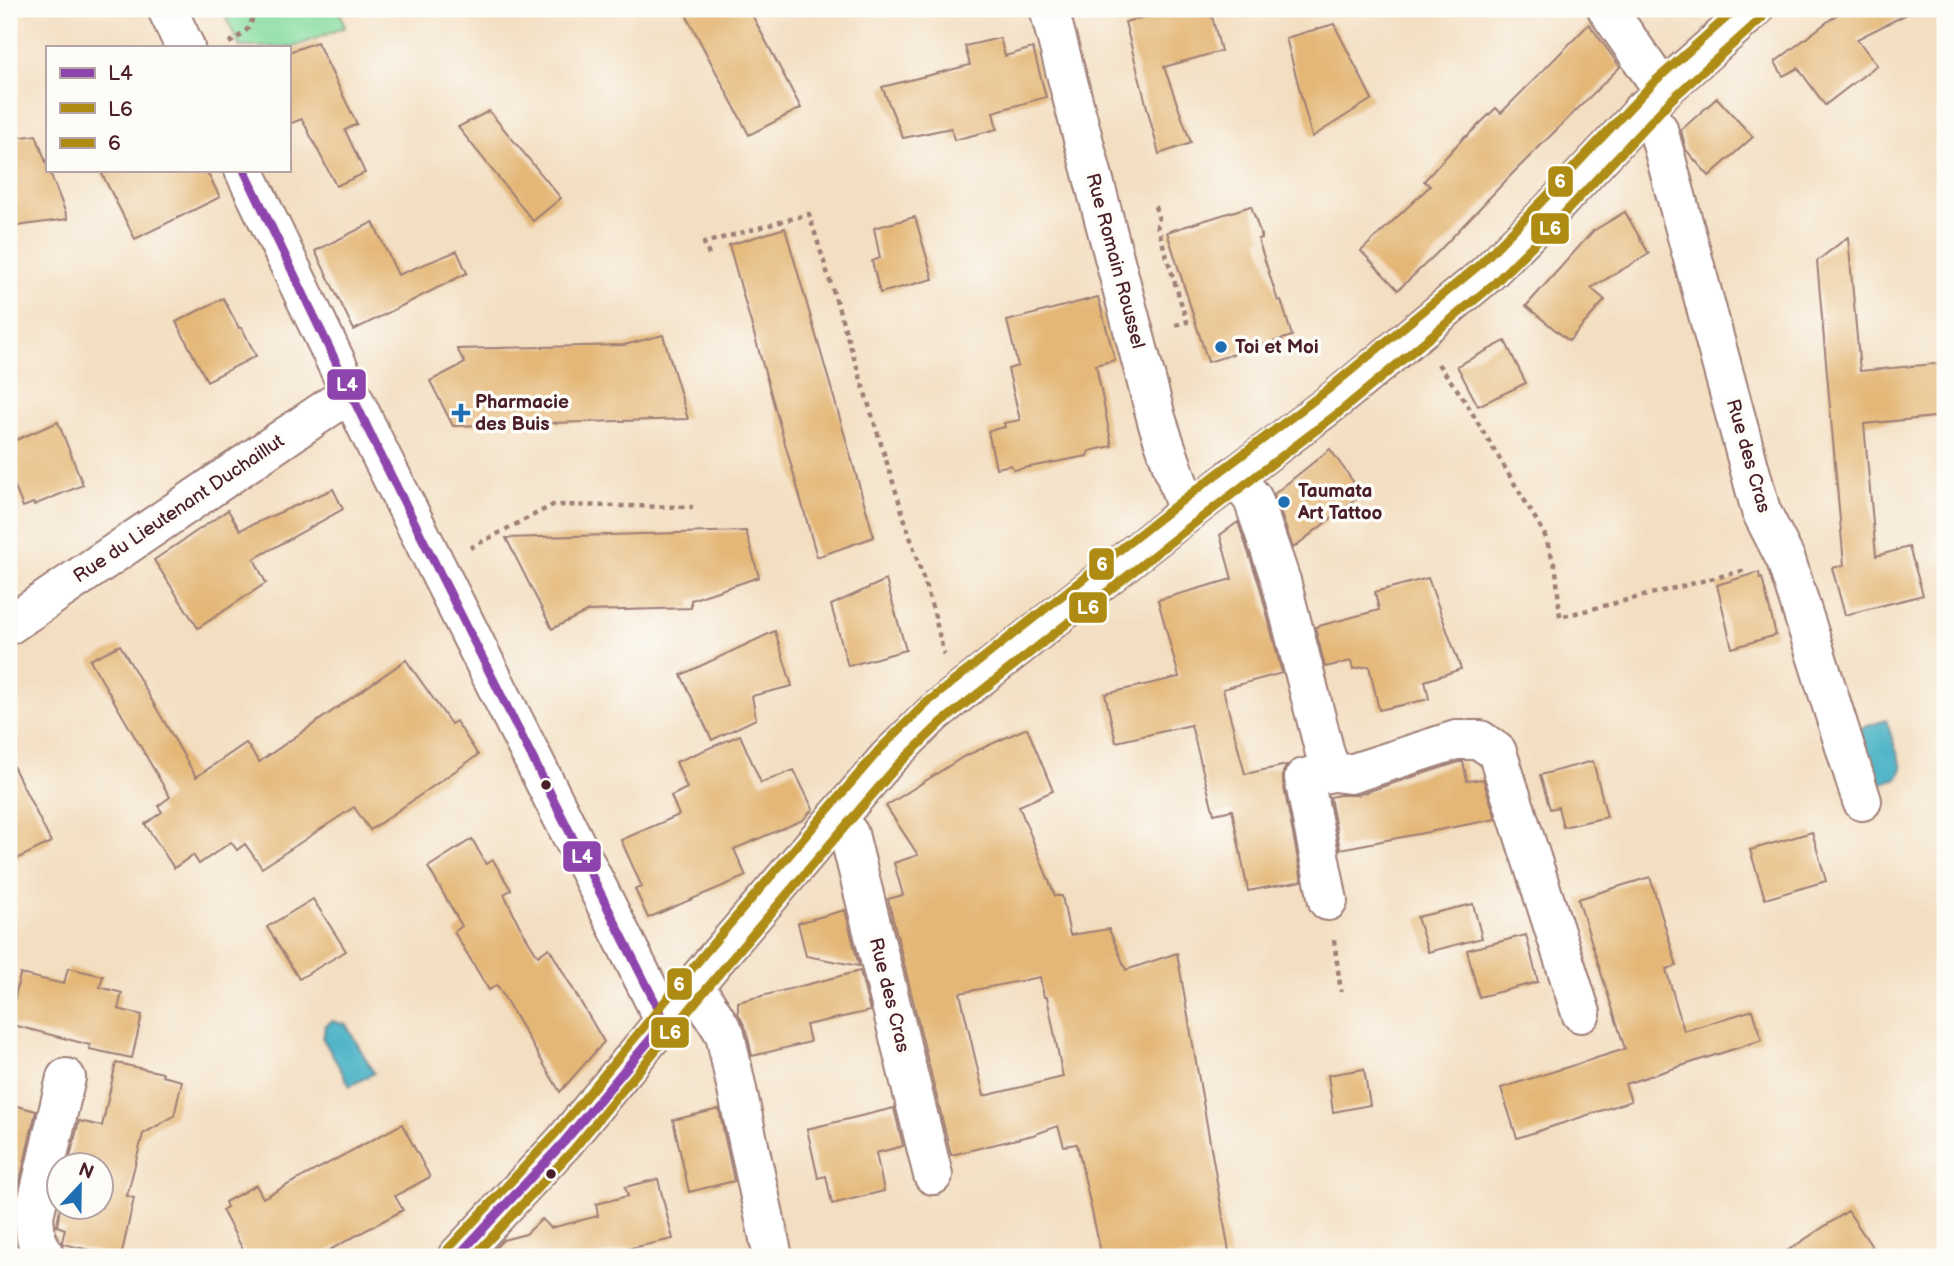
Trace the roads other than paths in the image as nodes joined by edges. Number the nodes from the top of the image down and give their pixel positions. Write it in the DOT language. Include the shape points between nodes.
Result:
graph roads {
  1 [pos="167,9"];
  2 [pos="1049,9"];
  3 [pos="1608,9"];
  4 [pos="1754,9"];
  5 [pos="185,46"];
  6 [pos="1652,100"];
  7 [pos="245,172"];
  8 [pos="350,393"];
  9 [pos="1234,477"];
  10 [pos="1188,512"];
  11 [pos="9,625"];
  12 [pos="1334,772"];
  13 [pos="1862,801"];
  14 [pos="837,820"];
  15 [pos="1328,901"];
  16 [pos="695,986"];
  17 [pos="1581,1013"];
  18 [pos="665,1022"];
  19 [pos="66,1078"];
  20 [pos="933,1175"];
  21 [pos="45,1257"];
  22 [pos="457,1257"];
  23 [pos="773,1257"];
  1 -- 5 [label="street"];
  2 -- 10 [label="street, Rue Romain Roussel" via="1157,421"];
  3 -- 6 [label="street, Rue des Cras"];
  4 -- 6 [label="street"];
  6 -- 9 [label="street" via="1487,274"];
  6 -- 13 [label="street, Rue des Cras" via="1761,510 1786,560"];
  7 -- 8 [label="street"];
  8 -- 11 [label="street, Rue du Lieutenant Duchaillut"];
  8 -- 18 [label="street"];
  9 -- 10 [label="street"];
  9 -- 12 [label="street" via="1257,510"];
  10 -- 14 [label="street" via="934,713 888,758"];
  12 -- 15 [label="street" via="1304,778"];
  12 -- 17 [label="street" via="1350,774 1456,740 1480,740 1497,752"];
  14 -- 16 [label="street"];
  14 -- 20 [label="street, Rue des Cras" via="849,834"];
  16 -- 18 [label="street"];
  16 -- 23 [label="street" via="725,1034"];
  18 -- 22 [label="street" via="564,1142"];
  19 -- 21 [label="street" via="34,1216 36,1238"];
}
